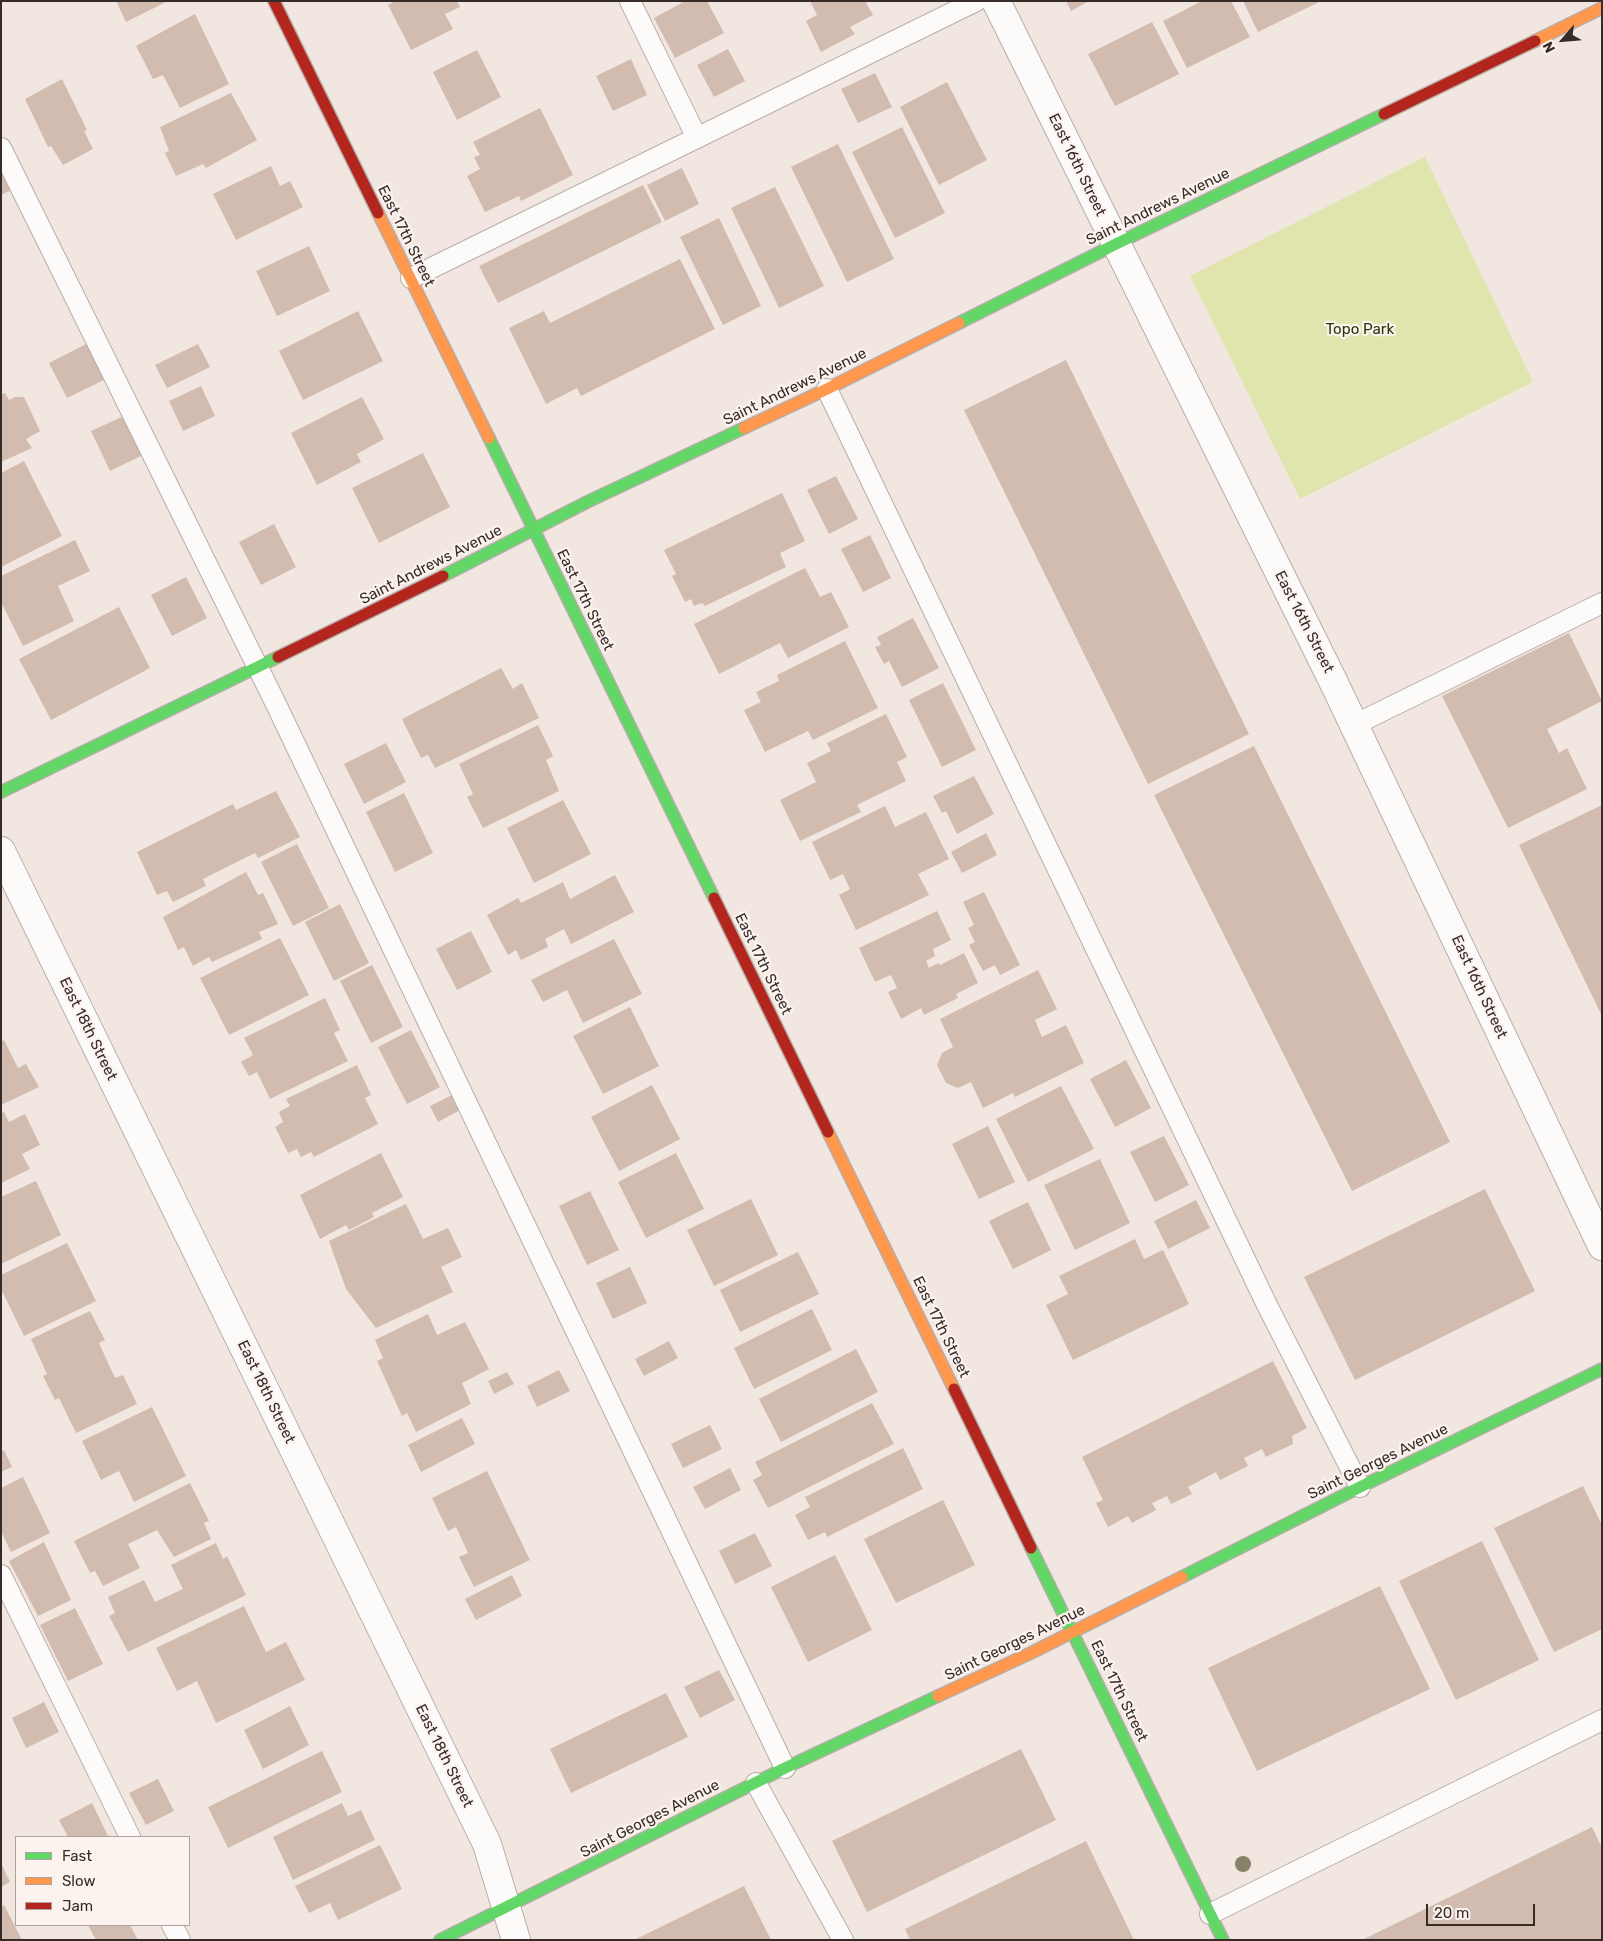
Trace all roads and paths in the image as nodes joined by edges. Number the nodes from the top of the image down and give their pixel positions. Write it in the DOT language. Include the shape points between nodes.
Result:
graph roads {
  1 [pos="274,1"];
  2 [pos="630,1"];
  3 [pos="976,1"];
  4 [pos="996,1"];
  5 [pos="1602,8"];
  6 [pos="697,138"];
  7 [pos="1,148"];
  8 [pos="1116,244"];
  9 [pos="411,278"];
  10 [pos="828,389"];
  11 [pos="534,530"];
  12 [pos="1602,603"];
  13 [pos="258,668"];
  14 [pos="1354,725"];
  15 [pos="1,792"];
  16 [pos="1,851"];
  17 [pos="1602,1246"];
  18 [pos="1602,1369"];
  19 [pos="1360,1487"];
  20 [pos="1,1575"];
  21 [pos="1073,1632"];
  22 [pos="1602,1720"];
  23 [pos="785,1768"];
  24 [pos="756,1783"];
  25 [pos="130,1836"];
  26 [pos="506,1907"];
  27 [pos="1210,1914"];
  28 [pos="173,1926"];
  29 [pos="180,1940"];
  30 [pos="440,1940"];
  31 [pos="516,1940"];
  32 [pos="843,1940"];
  33 [pos="1223,1940"];
  1 -- 9 [label="street, East 17th Street"];
  2 -- 6 [label="lane"];
  3 -- 6 [label="lane"];
  4 -- 8 [label="street, East 16th Street"];
  5 -- 8 [label="street, Saint Andrews Avenue"];
  6 -- 9 [label="lane"];
  7 -- 13 [label="lane"];
  8 -- 10 [label="street, Saint Andrews Avenue"];
  8 -- 14 [label="street, East 16th Street"];
  9 -- 11 [label="street, East 17th Street"];
  10 -- 11 [label="street, Saint Andrews Avenue"];
  10 -- 19 [label="lane" via="1264,1298"];
  11 -- 13 [label="street, Saint Andrews Avenue"];
  11 -- 21 [label="street, East 17th Street"];
  12 -- 14 [label="lane"];
  13 -- 15 [label="street, Saint Andrews Avenue"];
  13 -- 23 [label="lane"];
  14 -- 17 [label="street, East 16th Street"];
  16 -- 26 [label="street, East 18th Street" via="487,1844"];
  18 -- 19 [label="street, Saint Georges Avenue"];
  19 -- 21 [label="street, Saint Georges Avenue"];
  20 -- 25 [label="lane"];
  21 -- 23 [label="street, Saint Georges Avenue"];
  21 -- 27 [label="street, East 17th Street"];
  22 -- 27 [label="lane"];
  23 -- 24 [label="street, Saint Georges Avenue"];
  24 -- 26 [label="street, Saint Georges Avenue"];
  24 -- 32 [label="lane"];
  26 -- 30 [label="street, Saint Georges Avenue"];
  26 -- 31 [label="street, East 18th Street"];
  27 -- 33 [label="street, East 17th Street"];
  28 -- 29 [label="lane"];
}
